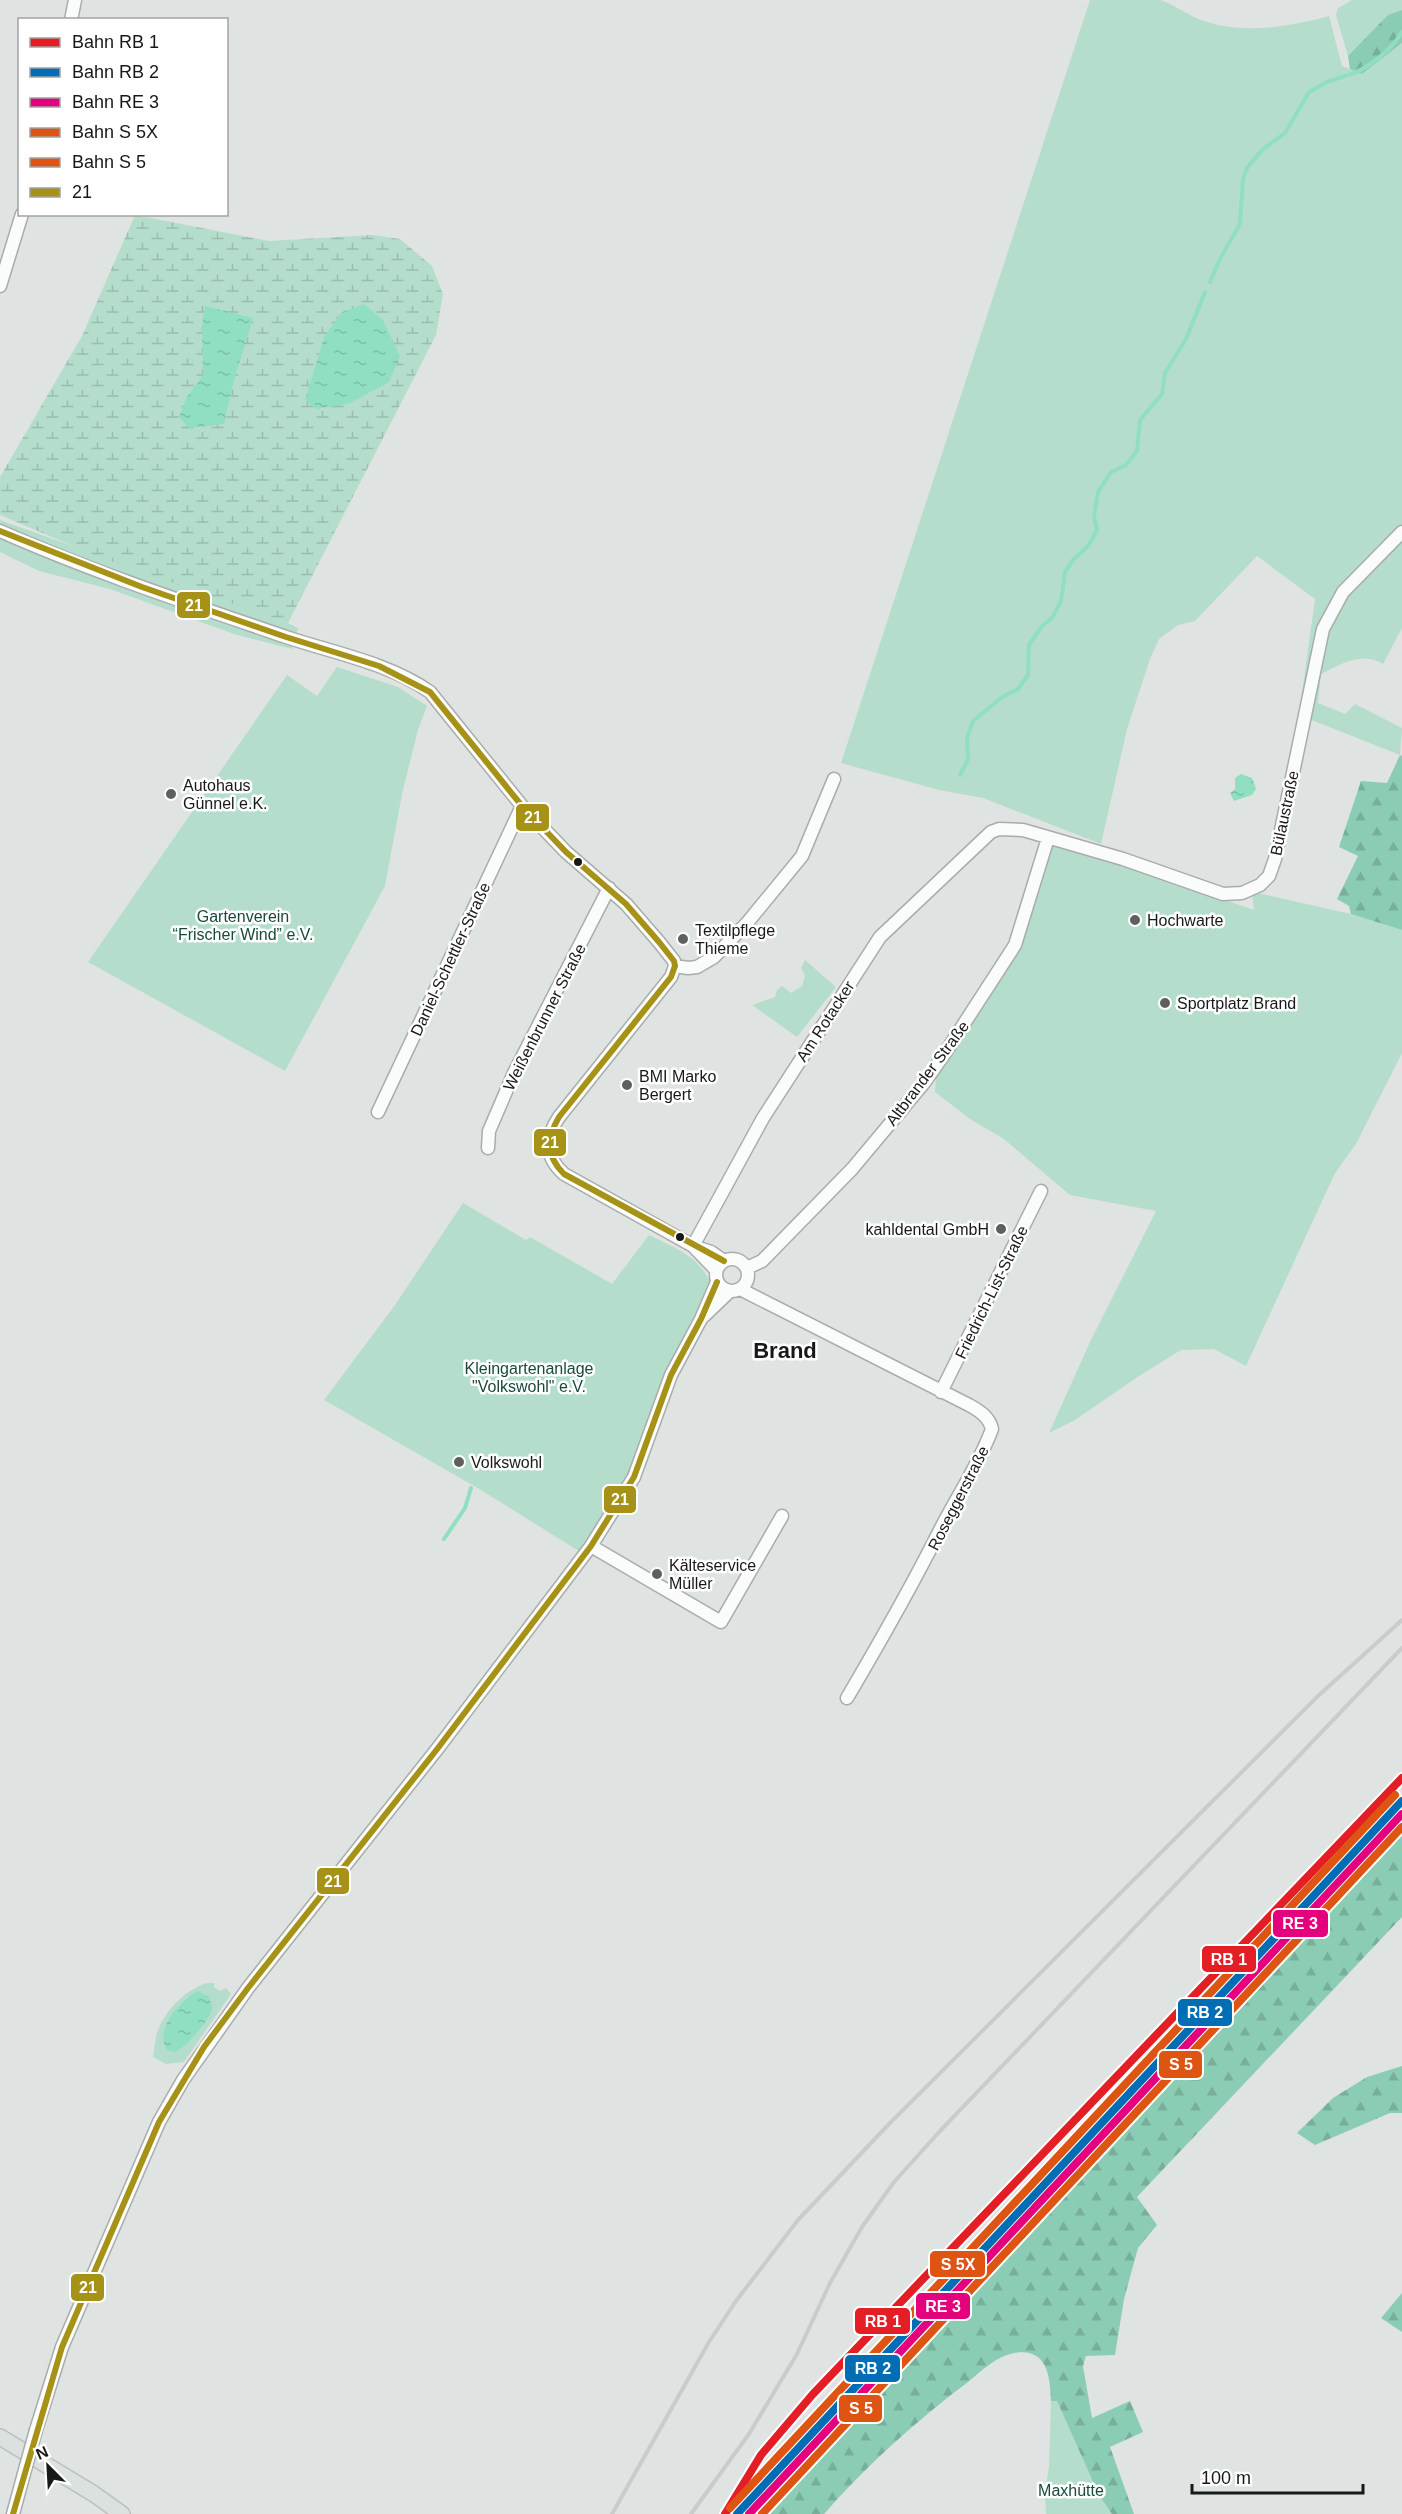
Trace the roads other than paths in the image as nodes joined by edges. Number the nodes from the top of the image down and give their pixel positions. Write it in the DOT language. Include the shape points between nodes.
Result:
graph roads {
  1 [pos="75,0"];
  2 [pos="71,18"];
  3 [pos="21,216"];
  4 [pos="0,286"];
  5 [pos="0,531"];
  6 [pos="1402,532"];
  7 [pos="834,778"];
  8 [pos="522,806"];
  9 [pos="999,829"];
  10 [pos="1048,838"];
  11 [pos="609,888"];
  12 [pos="675,966"];
  13 [pos="378,1112"];
  14 [pos="488,1148"];
  15 [pos="1041,1191"];
  16 [pos="693,1246"];
  17 [pos="719,1271"];
  18 [pos="741,1282"];
  19 [pos="701,1319"];
  20 [pos="940,1392"];
  21 [pos="782,1516"];
  22 [pos="591,1546"];
  23 [pos="847,1698"];
  24 [pos="0,2437"];
  25 [pos="13,2514"];
  26 [pos="123,2514"];
  1 -- 2 [label="street"];
  3 -- 4 [label="street"];
  5 -- 8 [label="street" via="154,591 418,684 430,692"];
  6 -- 10 [label="street, Bülaustraße" via="1343,592 1323,629 1275,859 1269,876 1260,885 1242,893 1224,894"];
  7 -- 12 [label="street" via="802,856 747,923 706,962 688,968"];
  8 -- 11 [label="street" via="566,852"];
  8 -- 13 [label="street, Daniel-Schettler-Straße"];
  9 -- 10 [label="street, Bülaustraße" via="1023,830"];
  9 -- 16 [label="street, Am Rotacker" via="991,832 880,937 763,1118"];
  10 -- 18 [label="street, Altbrander Straße" via="1015,945 947,1050 852,1169"];
  11 -- 12 [label="street" via="659,942"];
  11 -- 14 [label="street, Weißenbrunner Straße" via="514,1073 489,1131"];
  12 -- 16 [label="street" via="671,977 551,1129 547,1147 553,1163 564,1174"];
  15 -- 20 [label="street, Friedrich-List-Straße"];
  16 -- 17 [label="street"];
  17 -- 18 [label="street" via="724,1290"];
  17 -- 18 [label="street" via="729,1259 740,1260"];
  17 -- 19 [label="street"];
  18 -- 19 [label="street, Altbrander Straße"];
  18 -- 20 [label="street, Roseggerstraße" via="755,1299"];
  19 -- 22 [label="street" via="671,1376 634,1477"];
  20 -- 23 [label="street, Roseggerstraße" via="980,1411 992,1429 921,1571"];
  21 -- 22 [label="street" via="721,1622"];
  22 -- 25 [label="street, bridge" via="248,1988 183,2080 159,2122 66,2337"];
  24 -- 26 [label="main road"];
}
